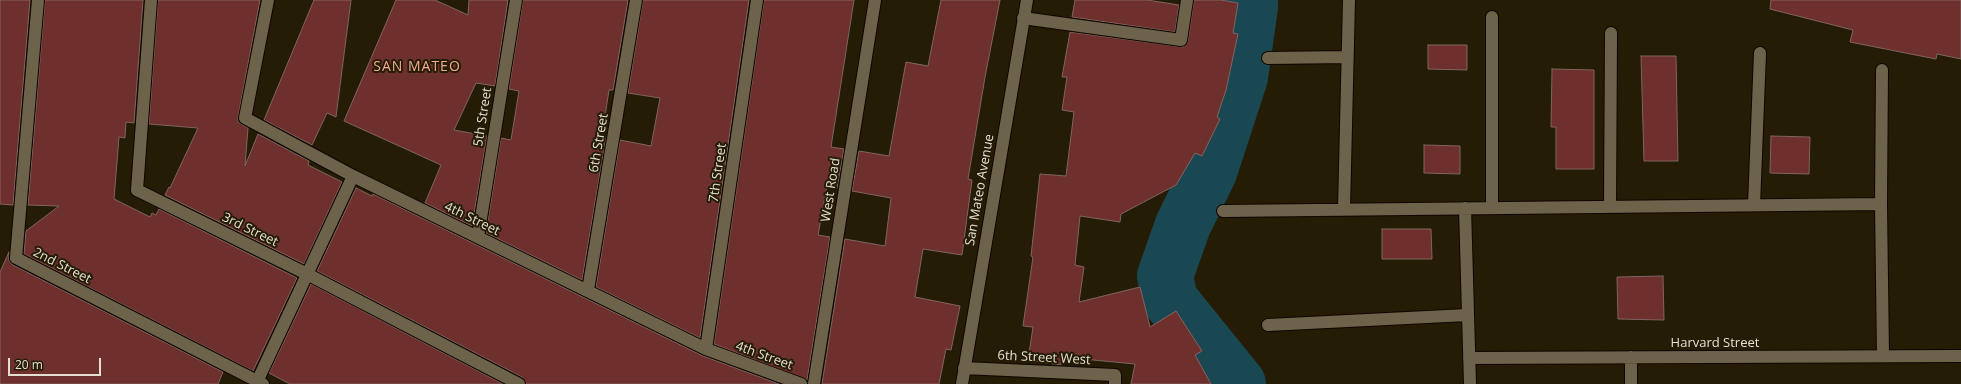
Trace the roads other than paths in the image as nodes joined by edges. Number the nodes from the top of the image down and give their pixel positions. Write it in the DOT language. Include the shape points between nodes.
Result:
graph roads {
  1 [pos="38,0"];
  2 [pos="151,0"];
  3 [pos="268,0"];
  4 [pos="516,0"];
  5 [pos="636,0"];
  6 [pos="757,0"];
  7 [pos="875,0"];
  8 [pos="1027,0"];
  9 [pos="1187,0"];
  10 [pos="1349,0"];
  11 [pos="1492,17"];
  12 [pos="1023,18"];
  13 [pos="1611,33"];
  14 [pos="1760,53"];
  15 [pos="1347,57"];
  16 [pos="1268,58"];
  17 [pos="1882,70"];
  18 [pos="353,176"];
  19 [pos="1881,204"];
  20 [pos="1754,205"];
  21 [pos="1610,206"];
  22 [pos="1465,208"];
  23 [pos="1492,208"];
  24 [pos="1344,210"];
  25 [pos="1223,211"];
  26 [pos="478,237"];
  27 [pos="307,274"];
  28 [pos="588,290"];
  29 [pos="1467,315"];
  30 [pos="1268,325"];
  31 [pos="706,349"];
  32 [pos="1883,356"];
  33 [pos="1961,356"];
  34 [pos="1631,357"];
  35 [pos="1469,358"];
  36 [pos="964,368"];
  37 [pos="259,383"];
  38 [pos="519,384"];
  39 [pos="802,384"];
  40 [pos="814,384"];
  41 [pos="962,384"];
  42 [pos="1115,384"];
  43 [pos="1470,384"];
  44 [pos="1631,384"];
  1 -- 37 [label="street, 2nd Street" via="16,258"];
  2 -- 27 [label="street, 3rd Street" via="137,190"];
  3 -- 18 [label="street, 4th Street" via="245,118"];
  4 -- 26 [label="street, 5th Street"];
  5 -- 28 [label="street, 6th Street"];
  6 -- 31 [label="street, 7th Street"];
  7 -- 40 [label="street, West Road"];
  8 -- 12 [label="street, San Mateo Avenue"];
  9 -- 12 [label="street" via="1181,40"];
  10 -- 15 [label="street"];
  11 -- 23 [label="street"];
  12 -- 36 [label="street, San Mateo Avenue"];
  13 -- 21 [label="street"];
  14 -- 20 [label="street"];
  15 -- 16 [label="street"];
  15 -- 24 [label="street"];
  17 -- 19 [label="street"];
  18 -- 26 [label="street, 4th Street"];
  18 -- 27 [label="street"];
  19 -- 20 [label="street"];
  19 -- 32 [label="street"];
  20 -- 21 [label="street"];
  21 -- 23 [label="street"];
  22 -- 23 [label="street"];
  22 -- 24 [label="street"];
  22 -- 29 [label="street"];
  24 -- 25 [label="street"];
  26 -- 28 [label="street, 4th Street"];
  27 -- 37 [label="street"];
  27 -- 38 [label="street, 3rd Street"];
  28 -- 31 [label="street, 4th Street"];
  29 -- 30 [label="street"];
  29 -- 35 [label="street"];
  31 -- 39 [label="street, 4th Street"];
  32 -- 33 [label="street, Harvard Street"];
  32 -- 34 [label="street, Harvard Street"];
  34 -- 35 [label="street, Harvard Street"];
  34 -- 44 [label="street"];
  35 -- 43 [label="street"];
  36 -- 41 [label="street, San Mateo Avenue"];
  36 -- 42 [label="street, 6th Street West" via="1115,375"];
}
